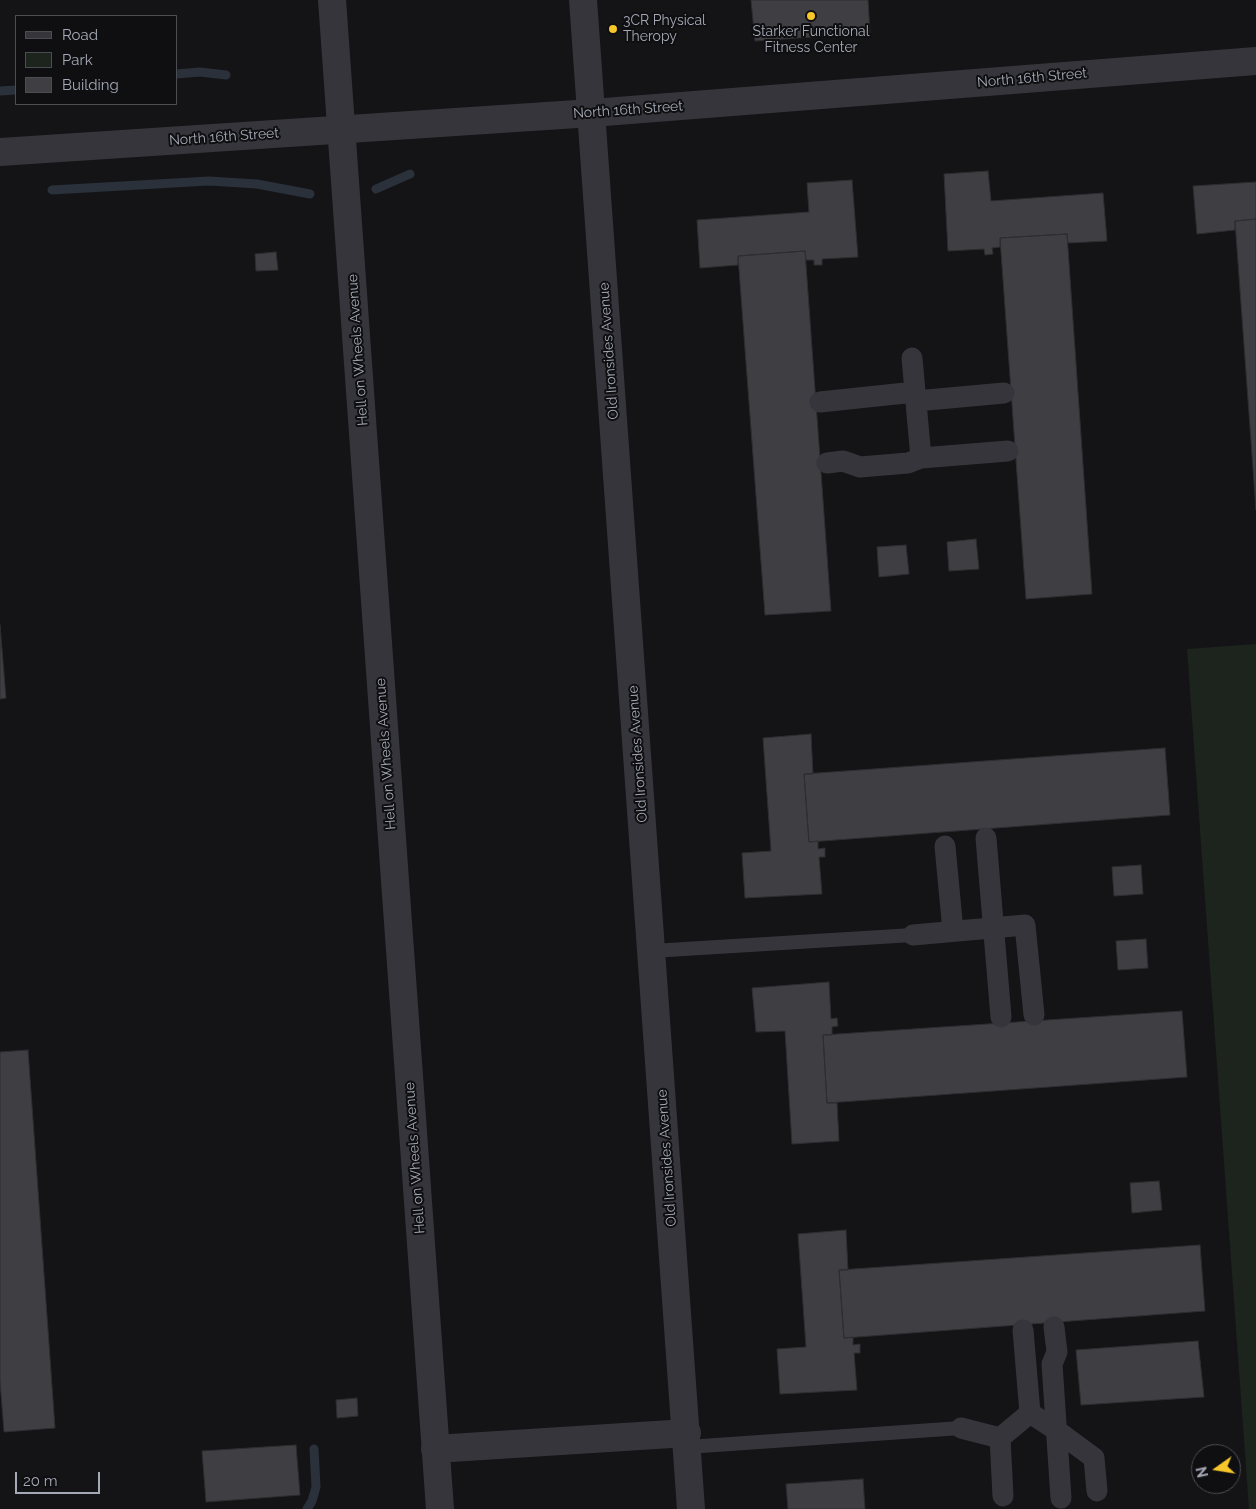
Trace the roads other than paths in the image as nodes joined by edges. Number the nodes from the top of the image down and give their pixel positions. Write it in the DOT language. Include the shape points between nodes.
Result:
graph roads {
  1 [pos="332,0"];
  2 [pos="583,0"];
  3 [pos="1256,61"];
  4 [pos="592,113"];
  5 [pos="340,129"];
  6 [pos="0,152"];
  7 [pos="912,358"];
  8 [pos="1004,393"];
  9 [pos="915,397"];
  10 [pos="820,402"];
  11 [pos="1008,451"];
  12 [pos="921,458"];
  13 [pos="827,463"];
  14 [pos="986,838"];
  15 [pos="945,846"];
  16 [pos="994,928"];
  17 [pos="953,931"];
  18 [pos="913,935"];
  19 [pos="652,951"];
  20 [pos="1034,1015"];
  21 [pos="1001,1017"];
  22 [pos="1054,1328"];
  23 [pos="1023,1330"];
  24 [pos="1030,1413"];
  25 [pos="961,1428"];
  26 [pos="1056,1430"];
  27 [pos="1000,1438"];
  28 [pos="687,1440"];
  29 [pos="435,1449"];
  30 [pos="1097,1491"];
  31 [pos="1003,1496"];
  32 [pos="1062,1498"];
  33 [pos="440,1509"];
  34 [pos="692,1509"];
  1 -- 5 [label="street, Hell on Wheels Avenue"];
  2 -- 4 [label="street, Old Ironsides Avenue"];
  3 -- 4 [label="street, North 16th Street"];
  4 -- 5 [label="street, North 16th Street"];
  4 -- 19 [label="street, Old Ironsides Avenue"];
  5 -- 6 [label="street, North 16th Street"];
  5 -- 29 [label="street, Hell on Wheels Avenue"];
  7 -- 9 [label="street"];
  8 -- 9 [label="street"];
  9 -- 10 [label="street"];
  9 -- 12 [label="street"];
  11 -- 12 [label="street"];
  12 -- 13 [label="street" via="908,463 860,467 843,461"];
  14 -- 16 [label="street"];
  15 -- 17 [label="street"];
  16 -- 17 [label="street"];
  16 -- 20 [label="street" via="1025,925"];
  16 -- 21 [label="street"];
  17 -- 18 [label="street"];
  18 -- 19 [label="lane"];
  19 -- 28 [label="street, Old Ironsides Avenue"];
  22 -- 26 [label="street" via="1057,1352 1052,1364"];
  23 -- 24 [label="street"];
  24 -- 26 [label="street"];
  24 -- 27 [label="street"];
  25 -- 27 [label="street"];
  25 -- 28 [label="lane"];
  26 -- 30 [label="street" via="1094,1458"];
  26 -- 32 [label="street"];
  27 -- 31 [label="street"];
  28 -- 29 [label="street"];
  28 -- 34 [label="street, Old Ironsides Avenue"];
  29 -- 33 [label="street, Hell on Wheels Avenue"];
}
